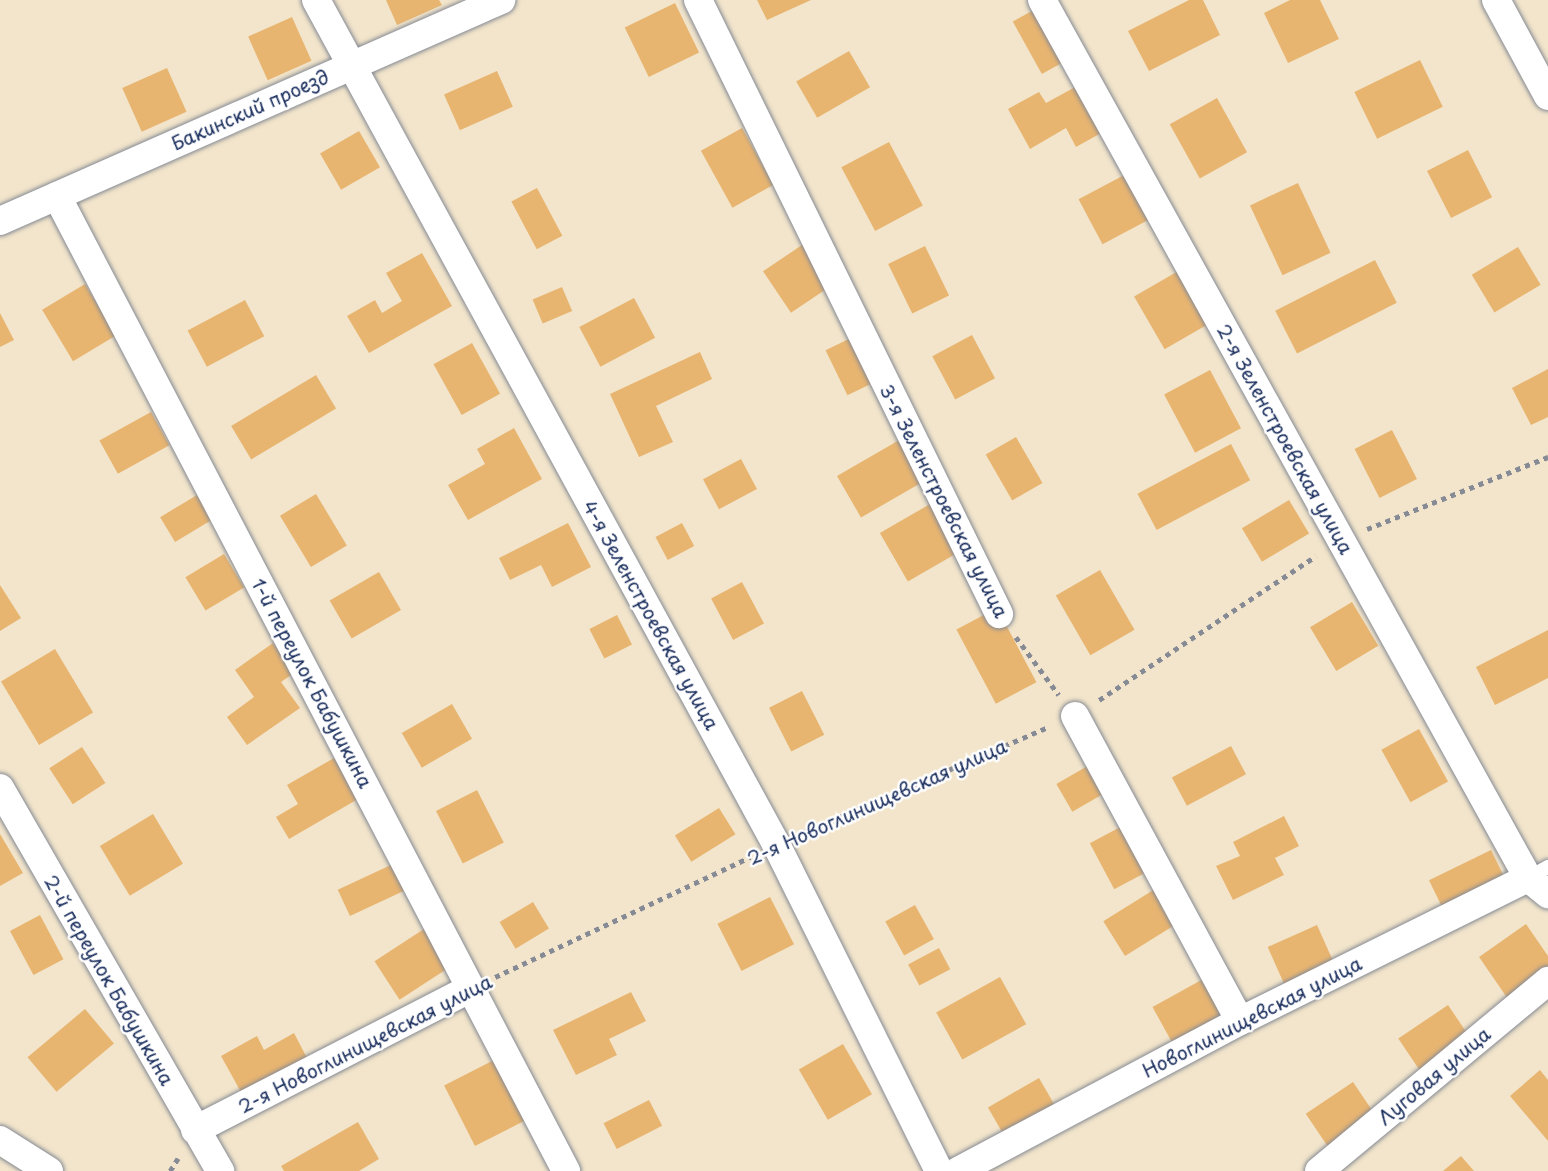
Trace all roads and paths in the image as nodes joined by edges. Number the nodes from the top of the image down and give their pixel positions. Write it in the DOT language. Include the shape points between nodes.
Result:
graph roads {
  1 [pos="316,0"];
  2 [pos="501,0"];
  3 [pos="698,0"];
  4 [pos="1042,0"];
  5 [pos="1496,0"];
  6 [pos="353,64"];
  7 [pos="1548,96"];
  8 [pos="57,196"];
  9 [pos="0,221"];
  10 [pos="1548,457"];
  11 [pos="1341,540"];
  12 [pos="999,614"];
  13 [pos="1075,716"];
  14 [pos="0,788"];
  15 [pos="776,844"];
  16 [pos="1542,880"];
  17 [pos="1548,981"];
  18 [pos="471,988"];
  19 [pos="1240,1021"];
  20 [pos="195,1130"];
  21 [pos="0,1140"];
  22 [pos="49,1171"];
  23 [pos="220,1171"];
  24 [pos="566,1171"];
  25 [pos="939,1171"];
  26 [pos="958,1171"];
  27 [pos="1319,1171"];
  1 -- 6 [label="street, 4-я Зеленстроевская улица"];
  2 -- 6 [label="street, Бакинский проезд"];
  3 -- 12 [label="street, 3-я Зеленстроевская улица"];
  4 -- 11 [label="street, 2-я Зеленстроевская улица"];
  5 -- 7 [label="street"];
  6 -- 8 [label="street, Бакинский проезд"];
  6 -- 15 [label="street, 4-я Зеленстроевская улица"];
  8 -- 9 [label="street, Бакинский проезд"];
  8 -- 18 [label="street, 1-й переулок Бабушкина"];
  10 -- 11 [label="path, 2-я Новоглинищевская улица"];
  11 -- 13 [label="path, 2-я Новоглинищевская улица"];
  11 -- 16 [label="street, 2-я Зеленстроевская улица"];
  12 -- 13 [label="path, 3-я Зеленстроевская улица"];
  13 -- 15 [label="path, 2-я Новоглинищевская улица"];
  13 -- 19 [label="street"];
  14 -- 20 [label="street, 2-й переулок Бабушкина"];
  15 -- 18 [label="path, 2-я Новоглинищевская улица"];
  15 -- 25 [label="street, 4-я Зеленстроевская улица"];
  16 -- 19 [label="street, Новоглинищевская улица"];
  17 -- 27 [label="street, Луговая улица"];
  18 -- 20 [label="street, 2-я Новоглинищевская улица"];
  18 -- 24 [label="street, 1-й переулок Бабушкина"];
  19 -- 26 [label="street, Новоглинищевская улица"];
  20 -- 23 [label="street, 2-й переулок Бабушкина"];
  21 -- 22 [label="street"];
}
